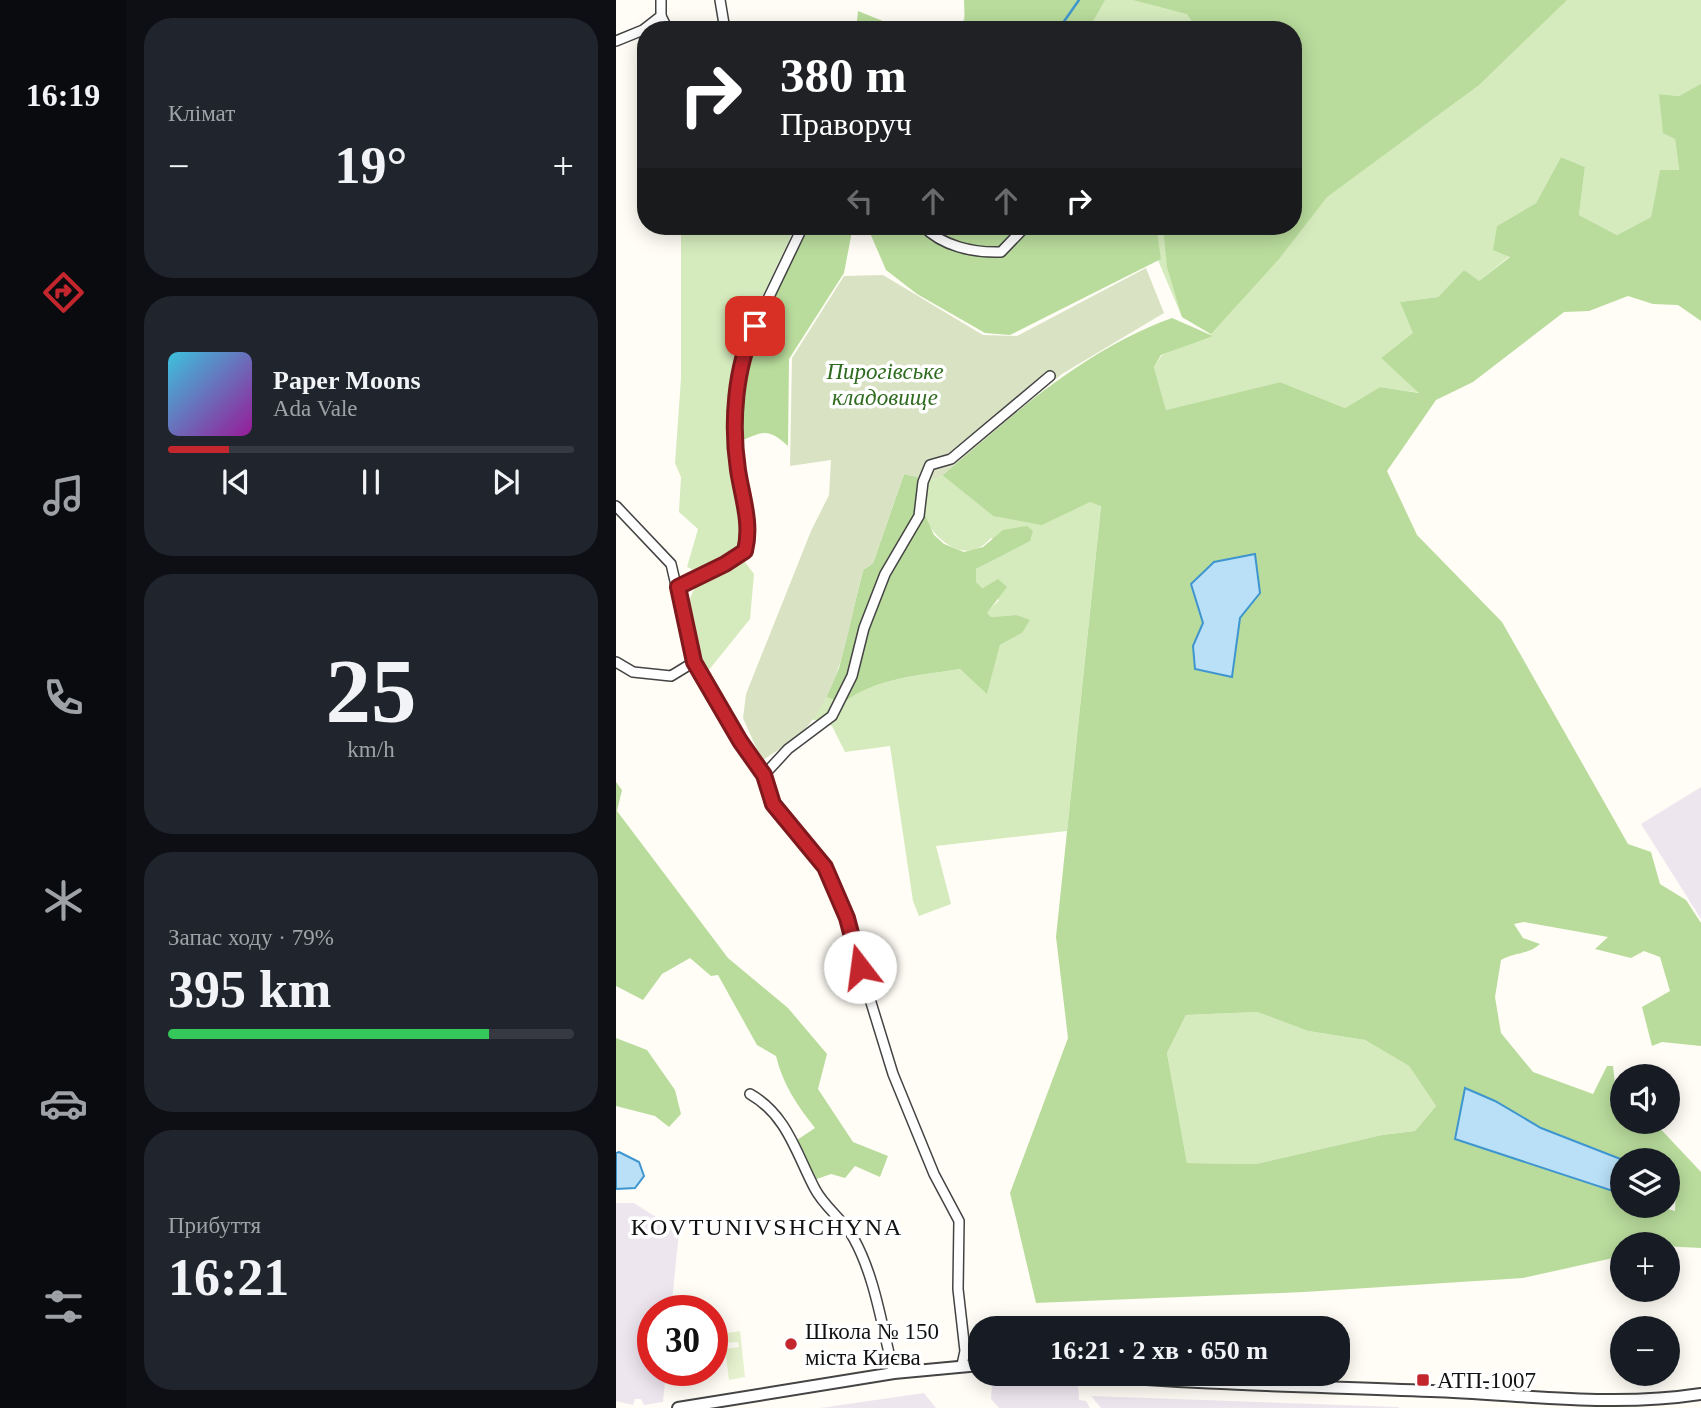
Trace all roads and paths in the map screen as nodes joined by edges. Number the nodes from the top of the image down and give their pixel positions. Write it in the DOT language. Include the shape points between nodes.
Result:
graph roads {
  1 [pos="661,0"];
  2 [pos="720,0"];
  3 [pos="662,16"];
  4 [pos="655,21"];
  5 [pos="664,21"];
  6 [pos="724,21"];
  7 [pos="637,32"];
  8 [pos="616,41"];
  9 [pos="799,235"];
  10 [pos="937,235"];
  11 [pos="1017,235"];
  12 [pos="1050,376"];
  13 [pos="616,506"];
  14 [pos="678,587"];
  15 [pos="616,662"];
  16 [pos="694,662"];
  17 [pos="764,775"];
  18 [pos="750,1094"];
  19 [pos="962,1365"];
  20 [pos="968,1365"];
  21 [pos="894,1373"];
  22 [pos="1295,1386"];
  23 [pos="1701,1394"];
  24 [pos="678,1408"];
  1 -- 3 [label="street"];
  2 -- 6 [label="street"];
  3 -- 4 [label="street"];
  3 -- 5 [label="street"];
  7 -- 8 [label="street"];
  9 -- 14 [label="street" via="743,351 734,438 748,521 745,551"];
  10 -- 11 [label="street" via="954,246 990,253 1001,252"];
  12 -- 17 [label="street" via="951,459 930,465 919,516 885,574 852,676 832,716 788,749"];
  13 -- 14 [label="street" via="662,550"];
  14 -- 16 [label="street"];
  15 -- 16 [label="street" via="633,672 671,676"];
  16 -- 17 [label="street"];
  17 -- 19 [label="street" via="773,804 825,867 837,892 893,1074 959,1222"];
  18 -- 21 [label="street" via="769,1105 821,1201 855,1240 872,1282"];
  19 -- 20 [label="street"];
  19 -- 21 [label="street"];
  21 -- 24 [label="street"];
  22 -- 23 [label="street" via="1618,1402"];
}
